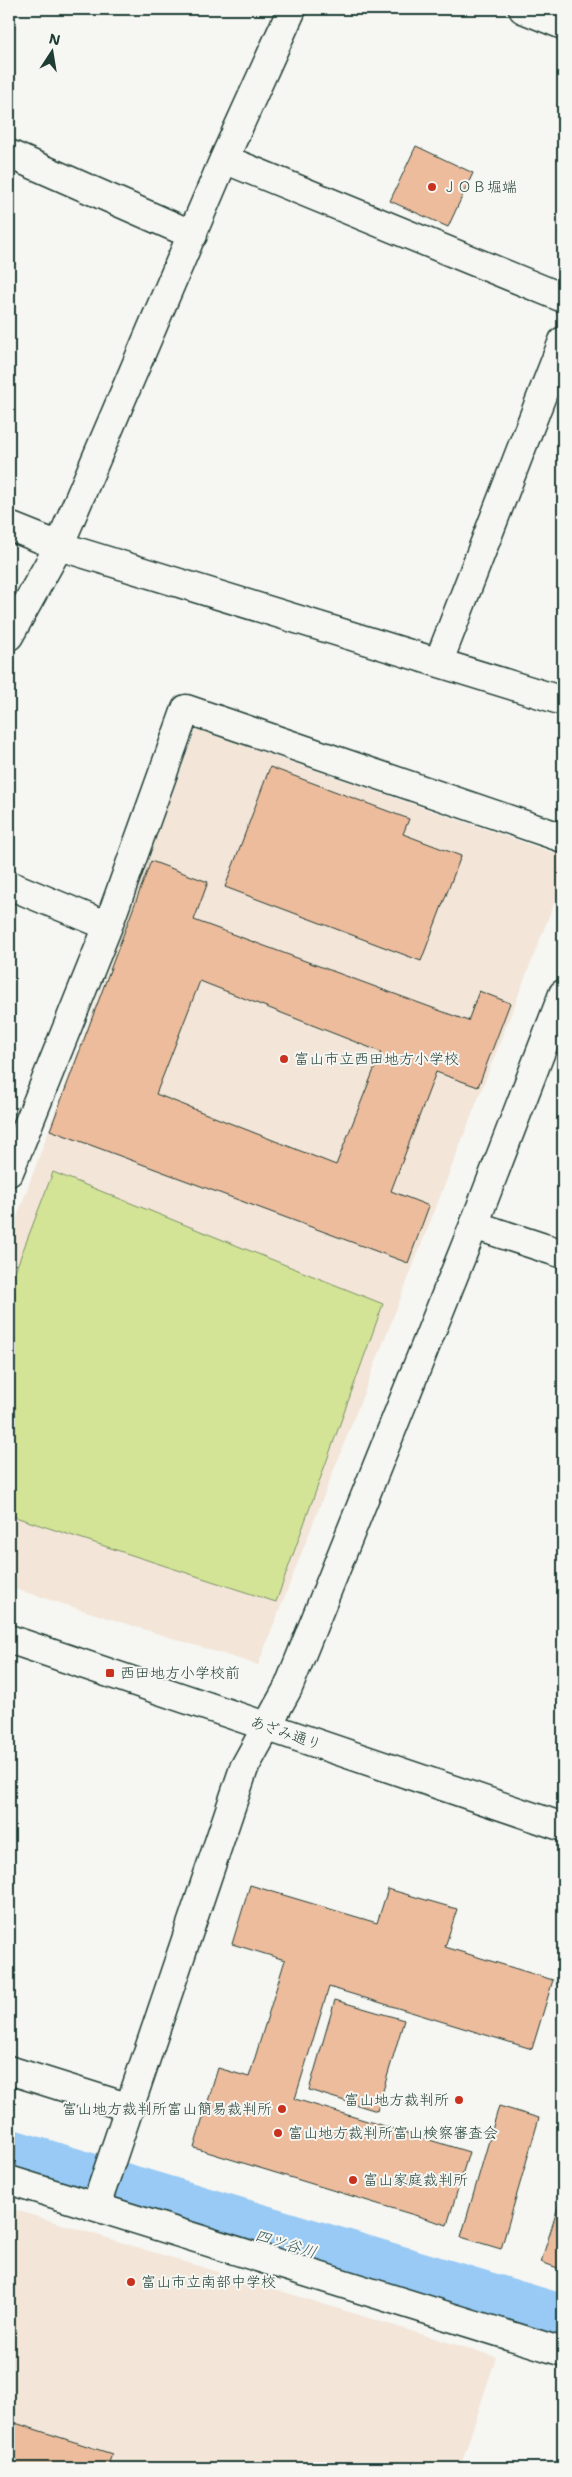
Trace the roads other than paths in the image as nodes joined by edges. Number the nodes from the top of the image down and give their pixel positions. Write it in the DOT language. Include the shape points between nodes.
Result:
graph roads {
  1 [pos="292,9"];
  2 [pos="523,9"];
  3 [pos="563,24"];
  4 [pos="9,154"];
  5 [pos="224,158"];
  6 [pos="193,235"];
  7 [pos="563,298"];
  8 [pos="563,341"];
  9 [pos="9,526"];
  10 [pos="59,546"];
  11 [pos="9,636"];
  12 [pos="439,661"];
  13 [pos="563,701"];
  14 [pos="563,838"];
  15 [pos="9,885"];
  16 [pos="108,926"];
  17 [pos="563,994"];
  18 [pos="10,1164"];
  19 [pos="474,1225"];
  20 [pos="563,1254"];
  21 [pos="9,1639"];
  22 [pos="267,1727"];
  23 [pos="563,1826"];
  24 [pos="9,2070"];
  25 [pos="130,2108"];
  26 [pos="9,2180"];
  27 [pos="96,2206"];
  28 [pos="563,2352"];
  1 -- 5 [label="street"];
  2 -- 3 [label="street"];
  4 -- 6 [label="street"];
  5 -- 6 [label="street"];
  5 -- 7 [label="street"];
  6 -- 10 [label="street"];
  8 -- 12 [label="street"];
  9 -- 10 [label="street"];
  10 -- 11 [label="street"];
  10 -- 12 [label="street"];
  12 -- 13 [label="street"];
  14 -- 16 [label="street" via="186,709"];
  15 -- 16 [label="street"];
  16 -- 18 [label="street"];
  17 -- 19 [label="street"];
  19 -- 20 [label="street"];
  19 -- 22 [label="street" via="288,1688"];
  21 -- 22 [label="street, あざみ通り"];
  22 -- 23 [label="street, あざみ通り"];
  22 -- 25 [label="street" via="244,1768"];
  24 -- 25 [label="street"];
  25 -- 27 [label="street"];
  26 -- 27 [label="street"];
  27 -- 28 [label="street"];
}
